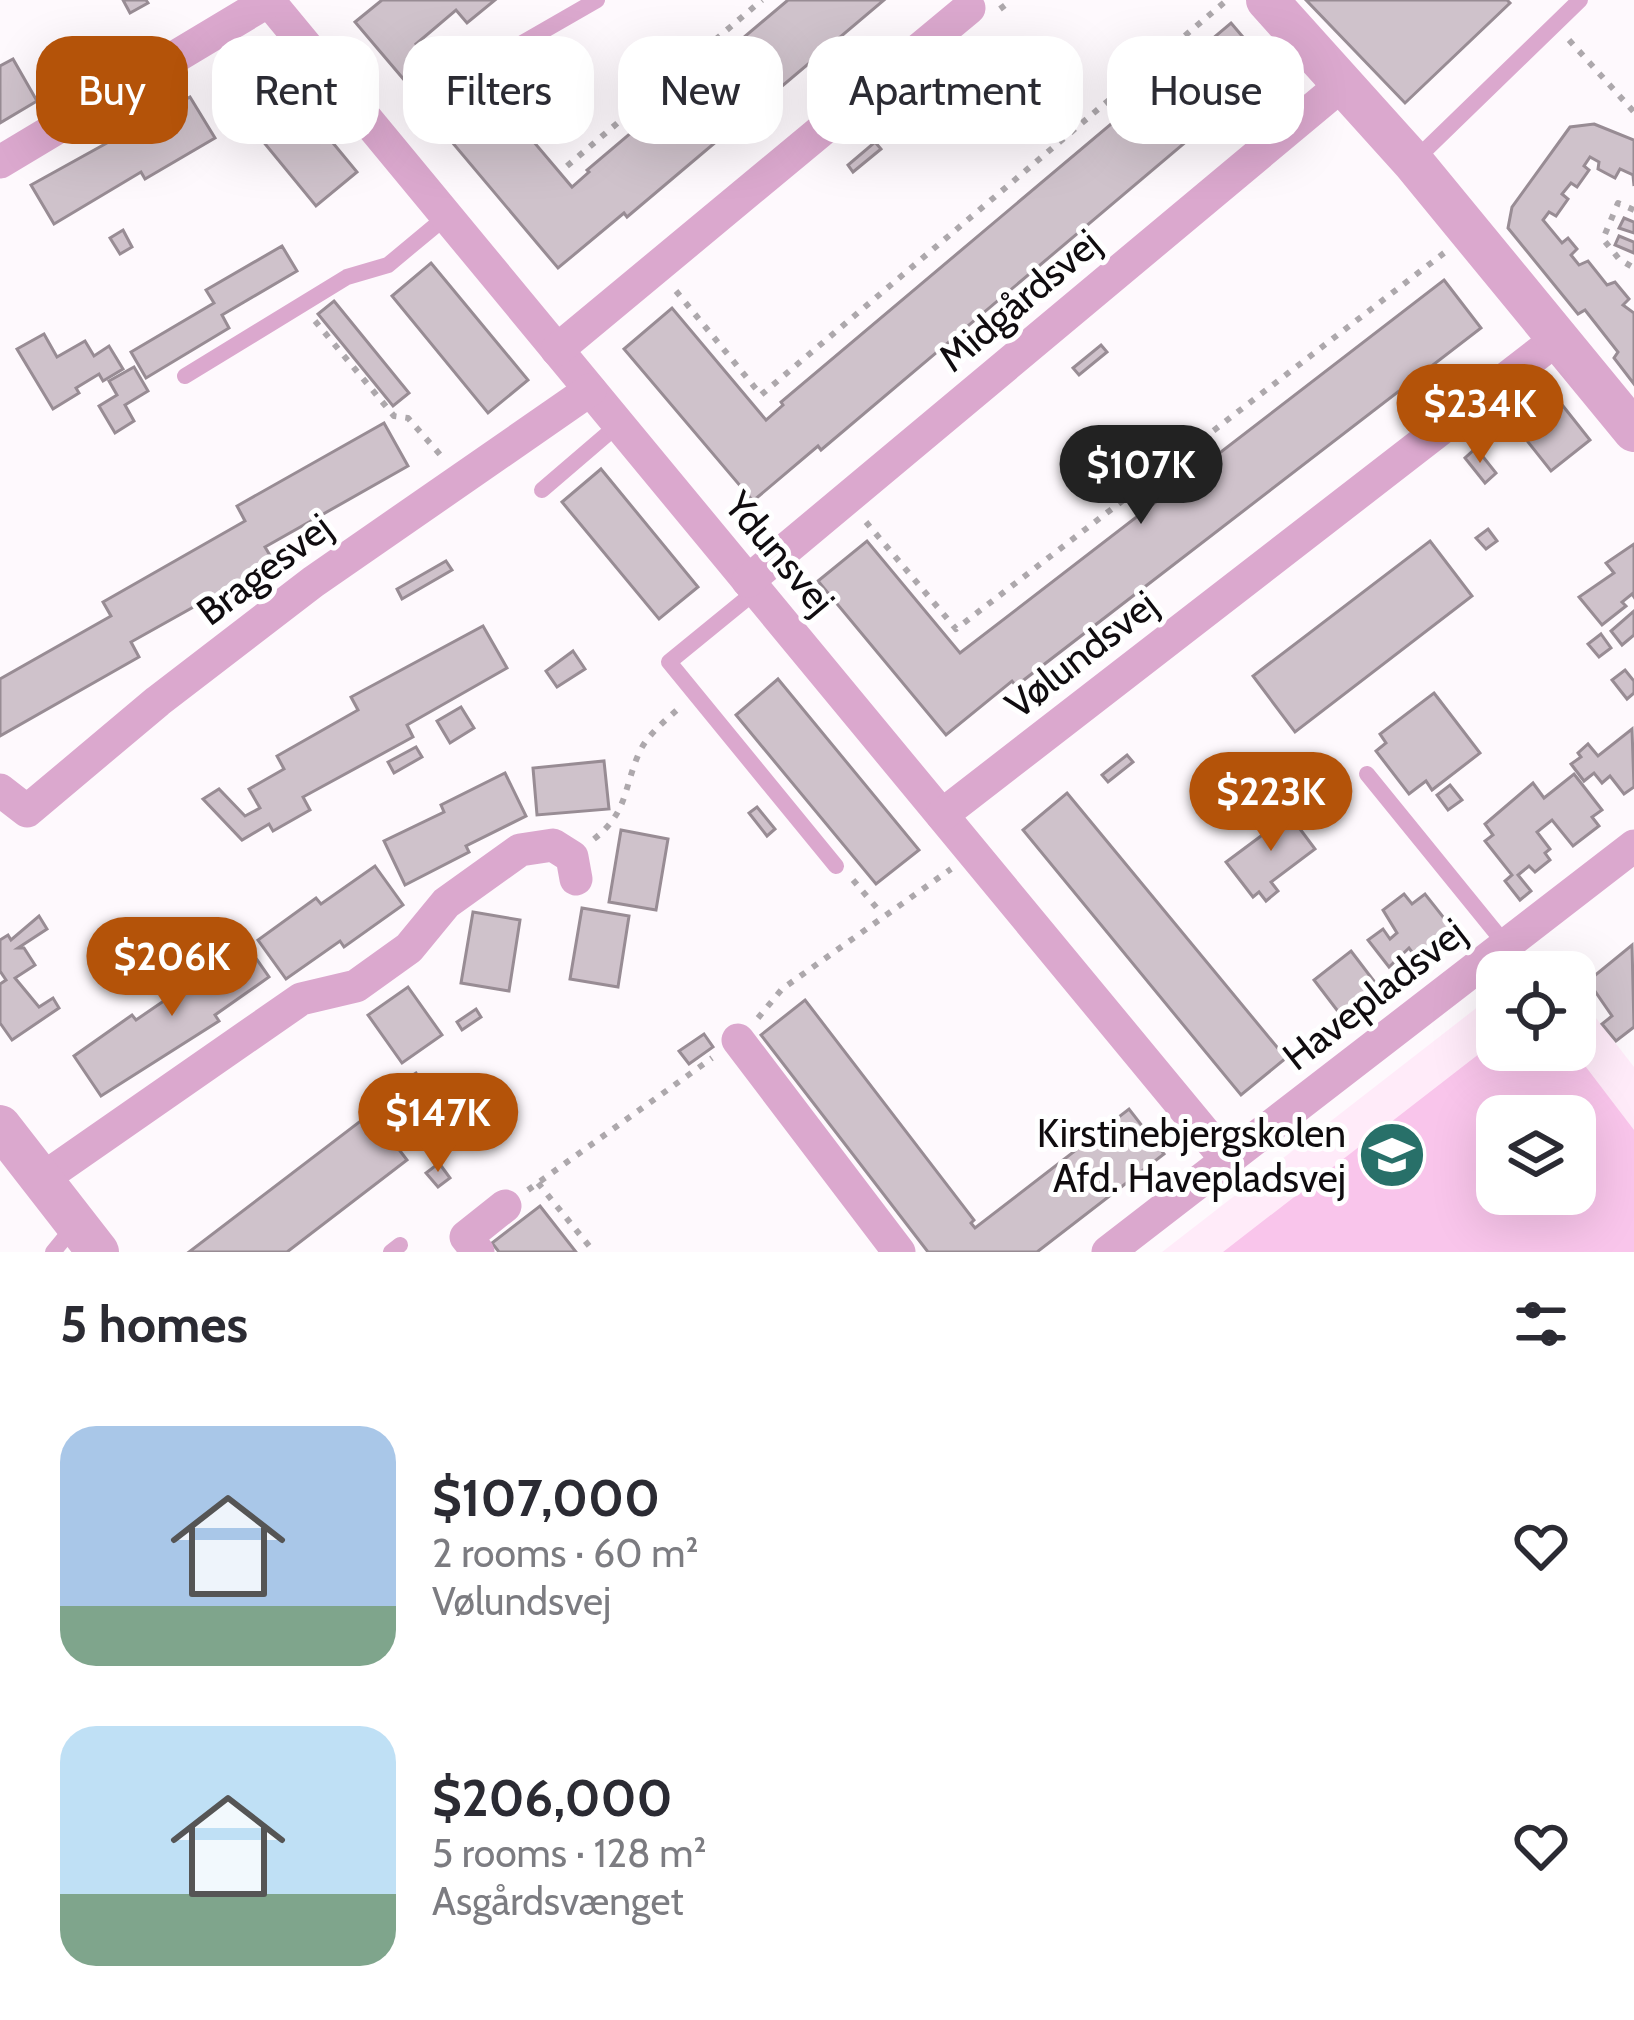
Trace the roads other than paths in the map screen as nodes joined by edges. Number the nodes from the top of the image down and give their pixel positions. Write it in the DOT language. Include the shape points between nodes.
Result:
graph roads {
  1 [pos="269,0"];
  2 [pos="597,0"];
  3 [pos="1267,0"];
  4 [pos="1570,4"];
  5 [pos="968,8"];
  6 [pos="534,36"];
  7 [pos="1344,83"];
  8 [pos="1413,162"];
  9 [pos="0,163"];
  10 [pos="447,216"];
  11 [pos="1557,339"];
  12 [pos="557,350"];
  13 [pos="185,376"];
  14 [pos="590,390"];
  15 [pos="619,424"];
  16 [pos="1634,431"];
  17 [pos="542,490"];
  18 [pos="752,586"];
  19 [pos="1367,774"];
  20 [pos="0,790"];
  21 [pos="942,815"];
  22 [pos="1632,851"];
  23 [pos="836,866"];
  24 [pos="574,868"];
  25 [pos="1506,945"];
  26 [pos="739,1040"];
  27 [pos="0,1126"];
  28 [pos="1227,1160"];
  29 [pos="42,1179"];
  30 [pos="505,1206"];
  31 [pos="76,1242"];
  32 [pos="1116,1249"];
  33 [pos="478,1252"];
  34 [pos="899,1252"];
  1 -- 9 [label="street"];
  1 -- 10 [label="street, Ydunsvej"];
  2 -- 6 [label="lane"];
  3 -- 7 [label="street"];
  4 -- 8 [label="lane"];
  5 -- 12 [label="street"];
  7 -- 8 [label="street"];
  7 -- 18 [label="street, Midgårdsvej"];
  8 -- 11 [label="street"];
  10 -- 12 [label="street, Ydunsvej"];
  10 -- 13 [label="lane" via="388,265 347,277"];
  11 -- 16 [label="street"];
  11 -- 21 [label="street, Vølundsvej"];
  12 -- 14 [label="street, Ydunsvej"];
  14 -- 15 [label="street, Ydunsvej"];
  14 -- 20 [label="street, Bragesvej" via="296,595 27,811"];
  15 -- 17 [label="lane"];
  15 -- 18 [label="street, Ydunsvej"];
  18 -- 21 [label="street, Ydunsvej"];
  18 -- 23 [label="lane" via="669,662"];
  19 -- 25 [label="lane"];
  21 -- 28 [label="street, Ydunsvej"];
  22 -- 25 [label="street, Havepladsvej"];
  24 -- 29 [label="street" via="553,845 520,850 446,903 410,948 356,986 301,1000"];
  25 -- 28 [label="street, Havepladsvej"];
  26 -- 34 [label="street"];
  27 -- 29 [label="street"];
  28 -- 32 [label="street, Havepladsvej"];
  29 -- 31 [label="street"];
  30 -- 33 [label="street" via="466,1237"];
}
